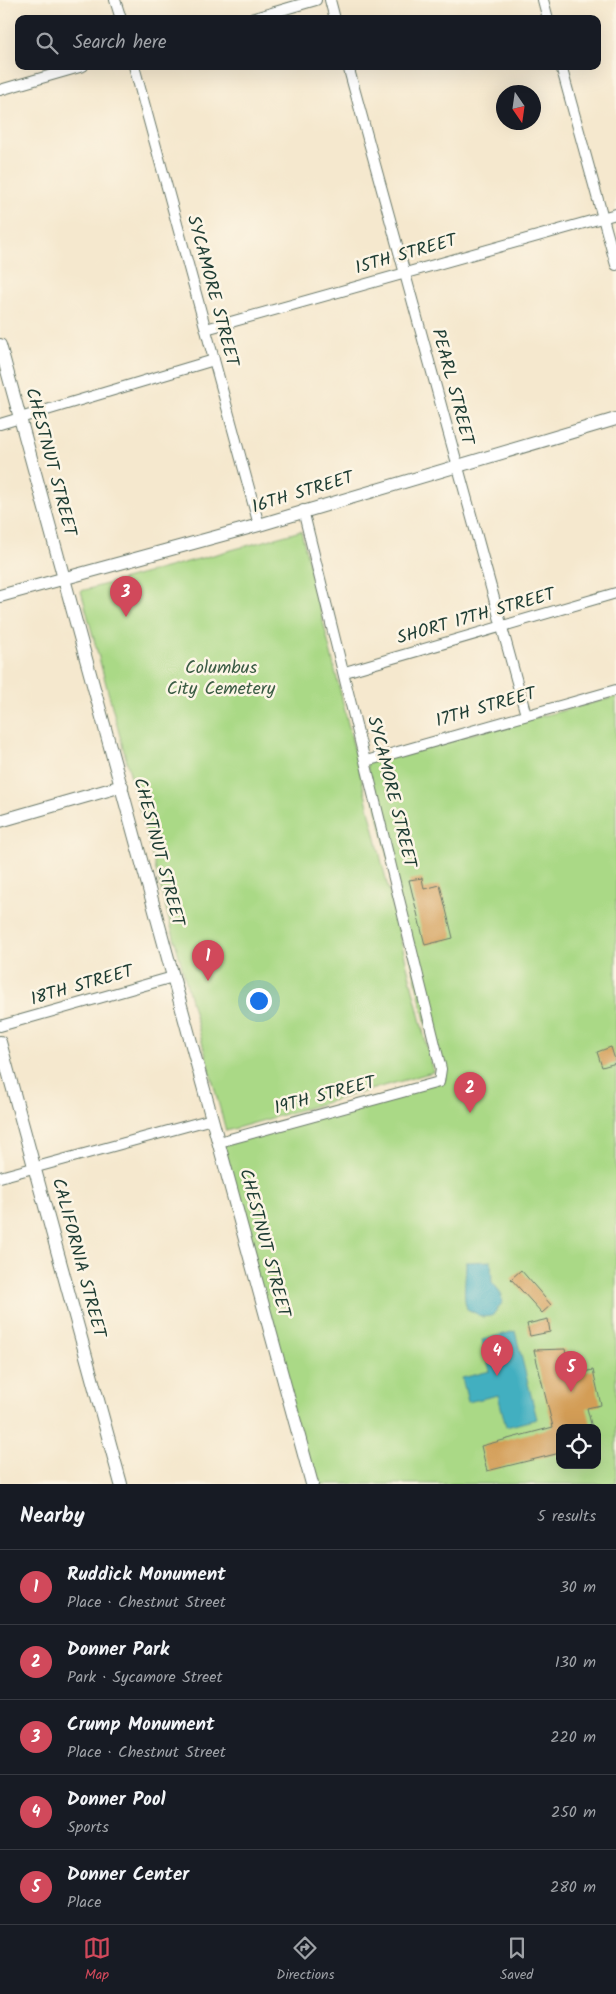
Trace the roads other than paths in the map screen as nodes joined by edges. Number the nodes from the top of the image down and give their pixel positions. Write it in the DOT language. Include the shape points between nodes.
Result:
graph roads {
  1 [pos="115,0"];
  2 [pos="316,0"];
  3 [pos="330,0"];
  4 [pos="543,0"];
  5 [pos="120,15"];
  6 [pos="264,15"];
  7 [pos="334,15"];
  8 [pos="547,15"];
  9 [pos="69,70"];
  10 [pos="135,70"];
  11 [pos="349,70"];
  12 [pos="562,70"];
  13 [pos="0,90"];
  14 [pos="616,214"];
  15 [pos="603,217"];
  16 [pos="616,265"];
  17 [pos="404,272"];
  18 [pos="206,329"];
  19 [pos="0,345"];
  20 [pos="214,360"];
  21 [pos="20,418"];
  22 [pos="616,419"];
  23 [pos="0,424"];
  24 [pos="457,465"];
  25 [pos="303,510"];
  26 [pos="259,525"];
  27 [pos="64,578"];
  28 [pos="616,594"];
  29 [pos="0,596"];
  30 [pos="501,627"];
  31 [pos="345,672"];
  32 [pos="616,690"];
  33 [pos="526,715"];
  34 [pos="366,761"];
  35 [pos="122,786"];
  36 [pos="0,821"];
  37 [pos="173,977"];
  38 [pos="0,1026"];
  39 [pos="0,1042"];
  40 [pos="439,1082"];
  41 [pos="212,1119"];
  42 [pos="219,1142"];
  43 [pos="35,1168"];
  44 [pos="0,1177"];
  45 [pos="121,1484"];
  46 [pos="312,1484"];
  1 -- 5 [label="street"];
  2 -- 6 [label="street"];
  3 -- 7 [label="street"];
  4 -- 8 [label="street"];
  9 -- 13 [label="street"];
  10 -- 18 [label="street, SYCAMORE STREET"];
  11 -- 17 [label="street, PEARL STREET"];
  12 -- 15 [label="street"];
  14 -- 15 [label="street, 15TH STREET"];
  15 -- 16 [label="street"];
  15 -- 17 [label="street, 15TH STREET"];
  17 -- 18 [label="street, 15TH STREET"];
  17 -- 24 [label="street, PEARL STREET"];
  18 -- 20 [label="street, SYCAMORE STREET"];
  19 -- 21 [label="street, CHESTNUT STREET"];
  20 -- 21 [label="street"];
  20 -- 26 [label="street, SYCAMORE STREET"];
  21 -- 23 [label="street"];
  21 -- 27 [label="street, CHESTNUT STREET"];
  22 -- 24 [label="street, 16TH STREET"];
  24 -- 25 [label="street, 16TH STREET"];
  24 -- 30 [label="street, PEARL STREET"];
  25 -- 26 [label="street, 16TH STREET"];
  25 -- 31 [label="street, SYCAMORE STREET"];
  26 -- 27 [label="street, 16TH STREET"];
  27 -- 29 [label="street, 16TH STREET"];
  27 -- 35 [label="street, CHESTNUT STREET"];
  28 -- 30 [label="street, SHORT 17TH STREET"];
  30 -- 31 [label="street, SHORT 17TH STREET"];
  30 -- 33 [label="street, PEARL STREET"];
  31 -- 34 [label="street, SYCAMORE STREET"];
  32 -- 33 [label="street, 17TH STREET"];
  33 -- 34 [label="street, 17TH STREET"];
  34 -- 40 [label="street, SYCAMORE STREET" via="436,1039 441,1069"];
  35 -- 36 [label="street"];
  35 -- 37 [label="street, CHESTNUT STREET"];
  37 -- 38 [label="street, 18TH STREET"];
  37 -- 41 [label="street, CHESTNUT STREET"];
  39 -- 43 [label="street, CALIFORNIA STREET"];
  40 -- 42 [label="street, 19TH STREET"];
  41 -- 42 [label="street, CHESTNUT STREET"];
  41 -- 43 [label="street"];
  42 -- 46 [label="street, CHESTNUT STREET"];
  43 -- 44 [label="street"];
  43 -- 45 [label="street, CALIFORNIA STREET"];
}
